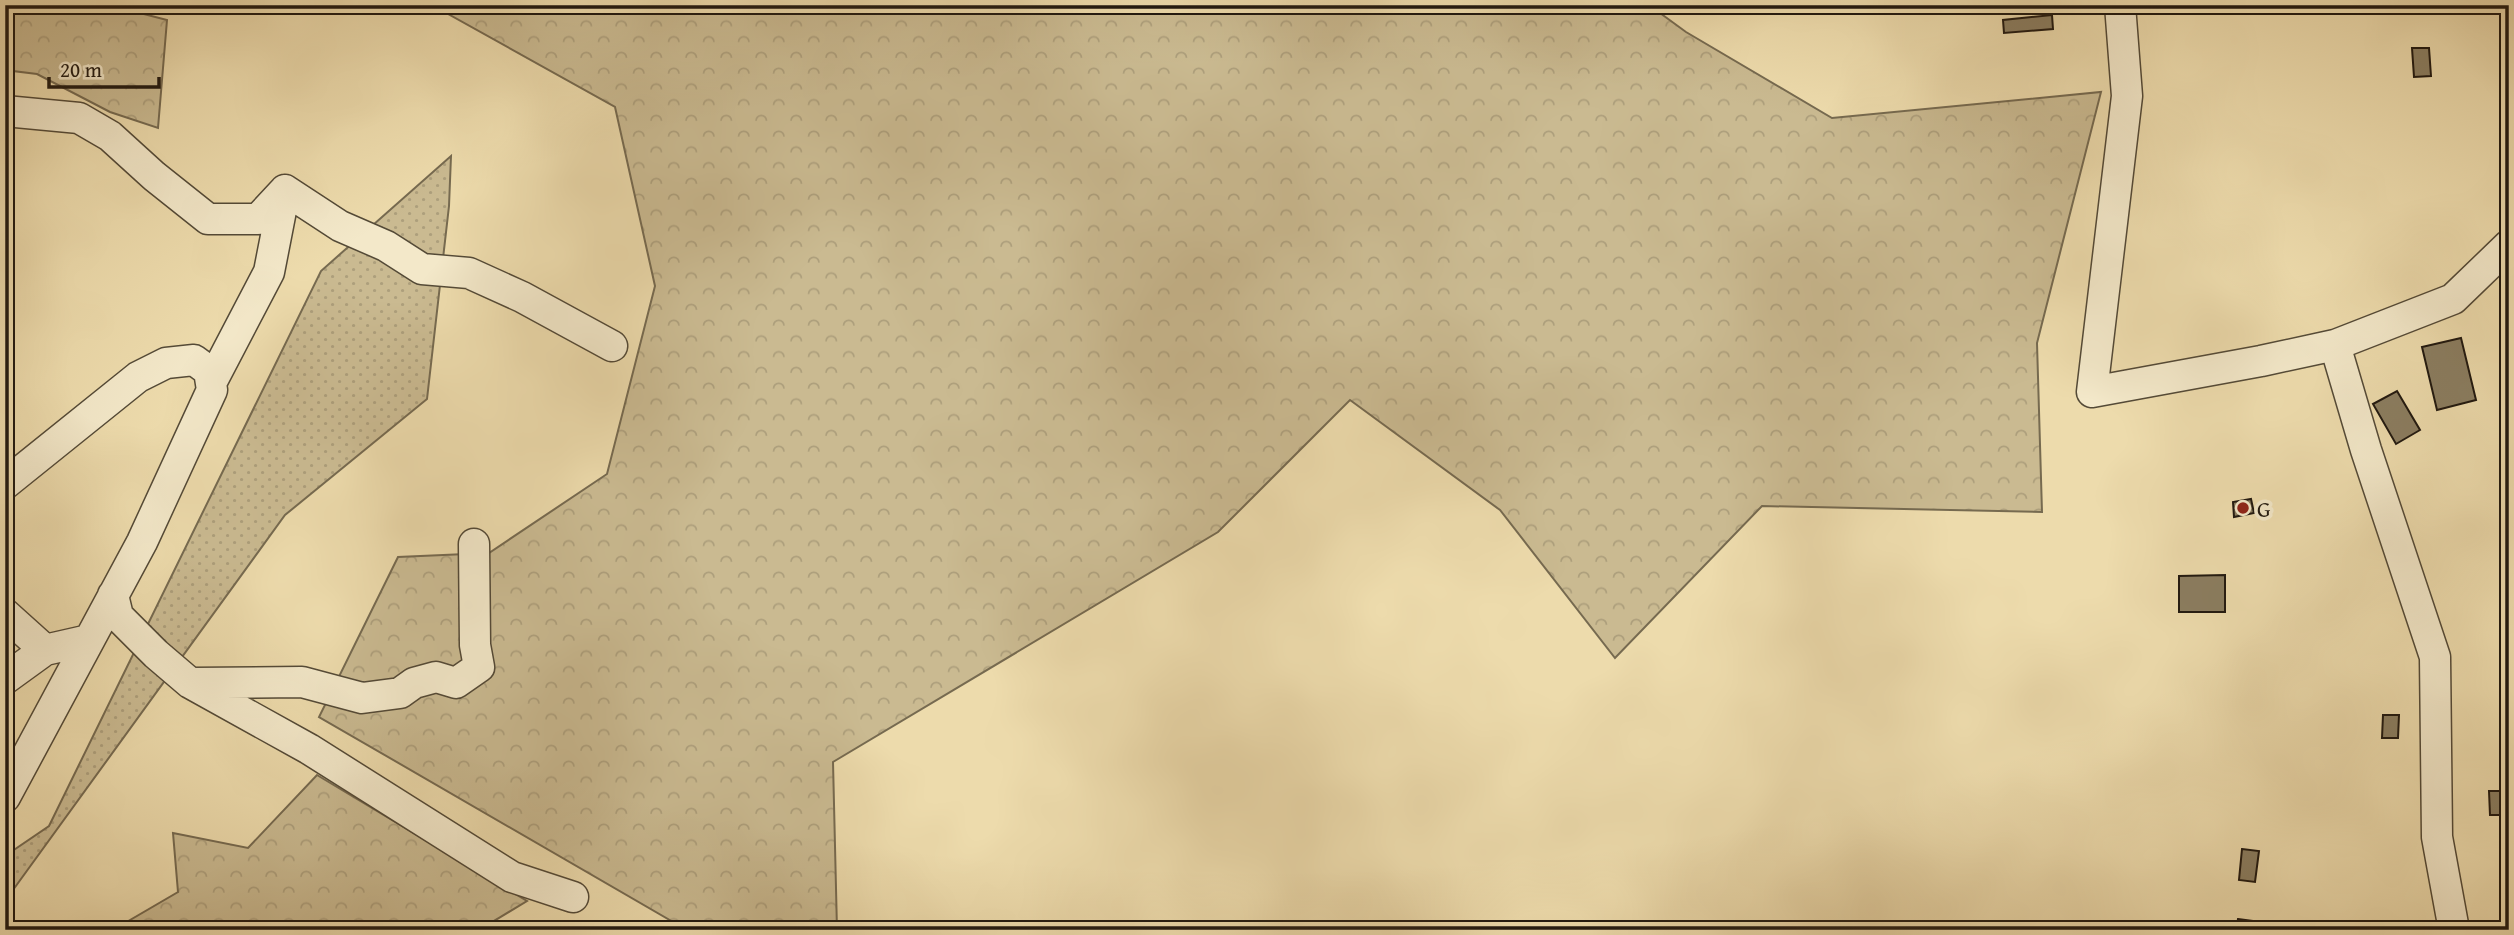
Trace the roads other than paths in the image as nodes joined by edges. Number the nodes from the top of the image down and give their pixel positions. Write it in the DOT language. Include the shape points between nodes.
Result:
graph roads {
  1 [pos="2120,5"];
  2 [pos="5,111"];
  3 [pos="285,190"];
  4 [pos="2509,245"];
  5 [pos="2335,345"];
  6 [pos="612,346"];
  7 [pos="211,383"];
  8 [pos="5,484"];
  9 [pos="474,544"];
  10 [pos="113,595"];
  11 [pos="5,614"];
  12 [pos="89,640"];
  13 [pos="45,650"];
  14 [pos="5,679"];
  15 [pos="190,683"];
  16 [pos="5,797"];
  17 [pos="573,897"];
  18 [pos="2454,930"];
  1 -- 5 [label="street" via="2127,96 2092,392"];
  2 -- 3 [label="street" via="79,118 110,136 208,219 258,219"];
  3 -- 6 [label="street" via="340,226 386,246 422,269 468,273"];
  3 -- 7 [label="street" via="269,272"];
  4 -- 5 [label="street" via="2453,299"];
  5 -- 18 [label="street" via="2435,657 2437,837"];
  7 -- 8 [label="street" via="209,371 194,360 166,363 138,377"];
  7 -- 10 [label="street" via="212,390 142,542"];
  9 -- 15 [label="street" via="479,667 456,684 436,677 400,693 362,698 302,682"];
  10 -- 12 [label="street"];
  10 -- 15 [label="street" via="118,616"];
  11 -- 13 [label="street"];
  12 -- 13 [label="street"];
  12 -- 16 [label="street"];
  13 -- 14 [label="street"];
  15 -- 17 [label="street" via="309,749 512,877"];
}
